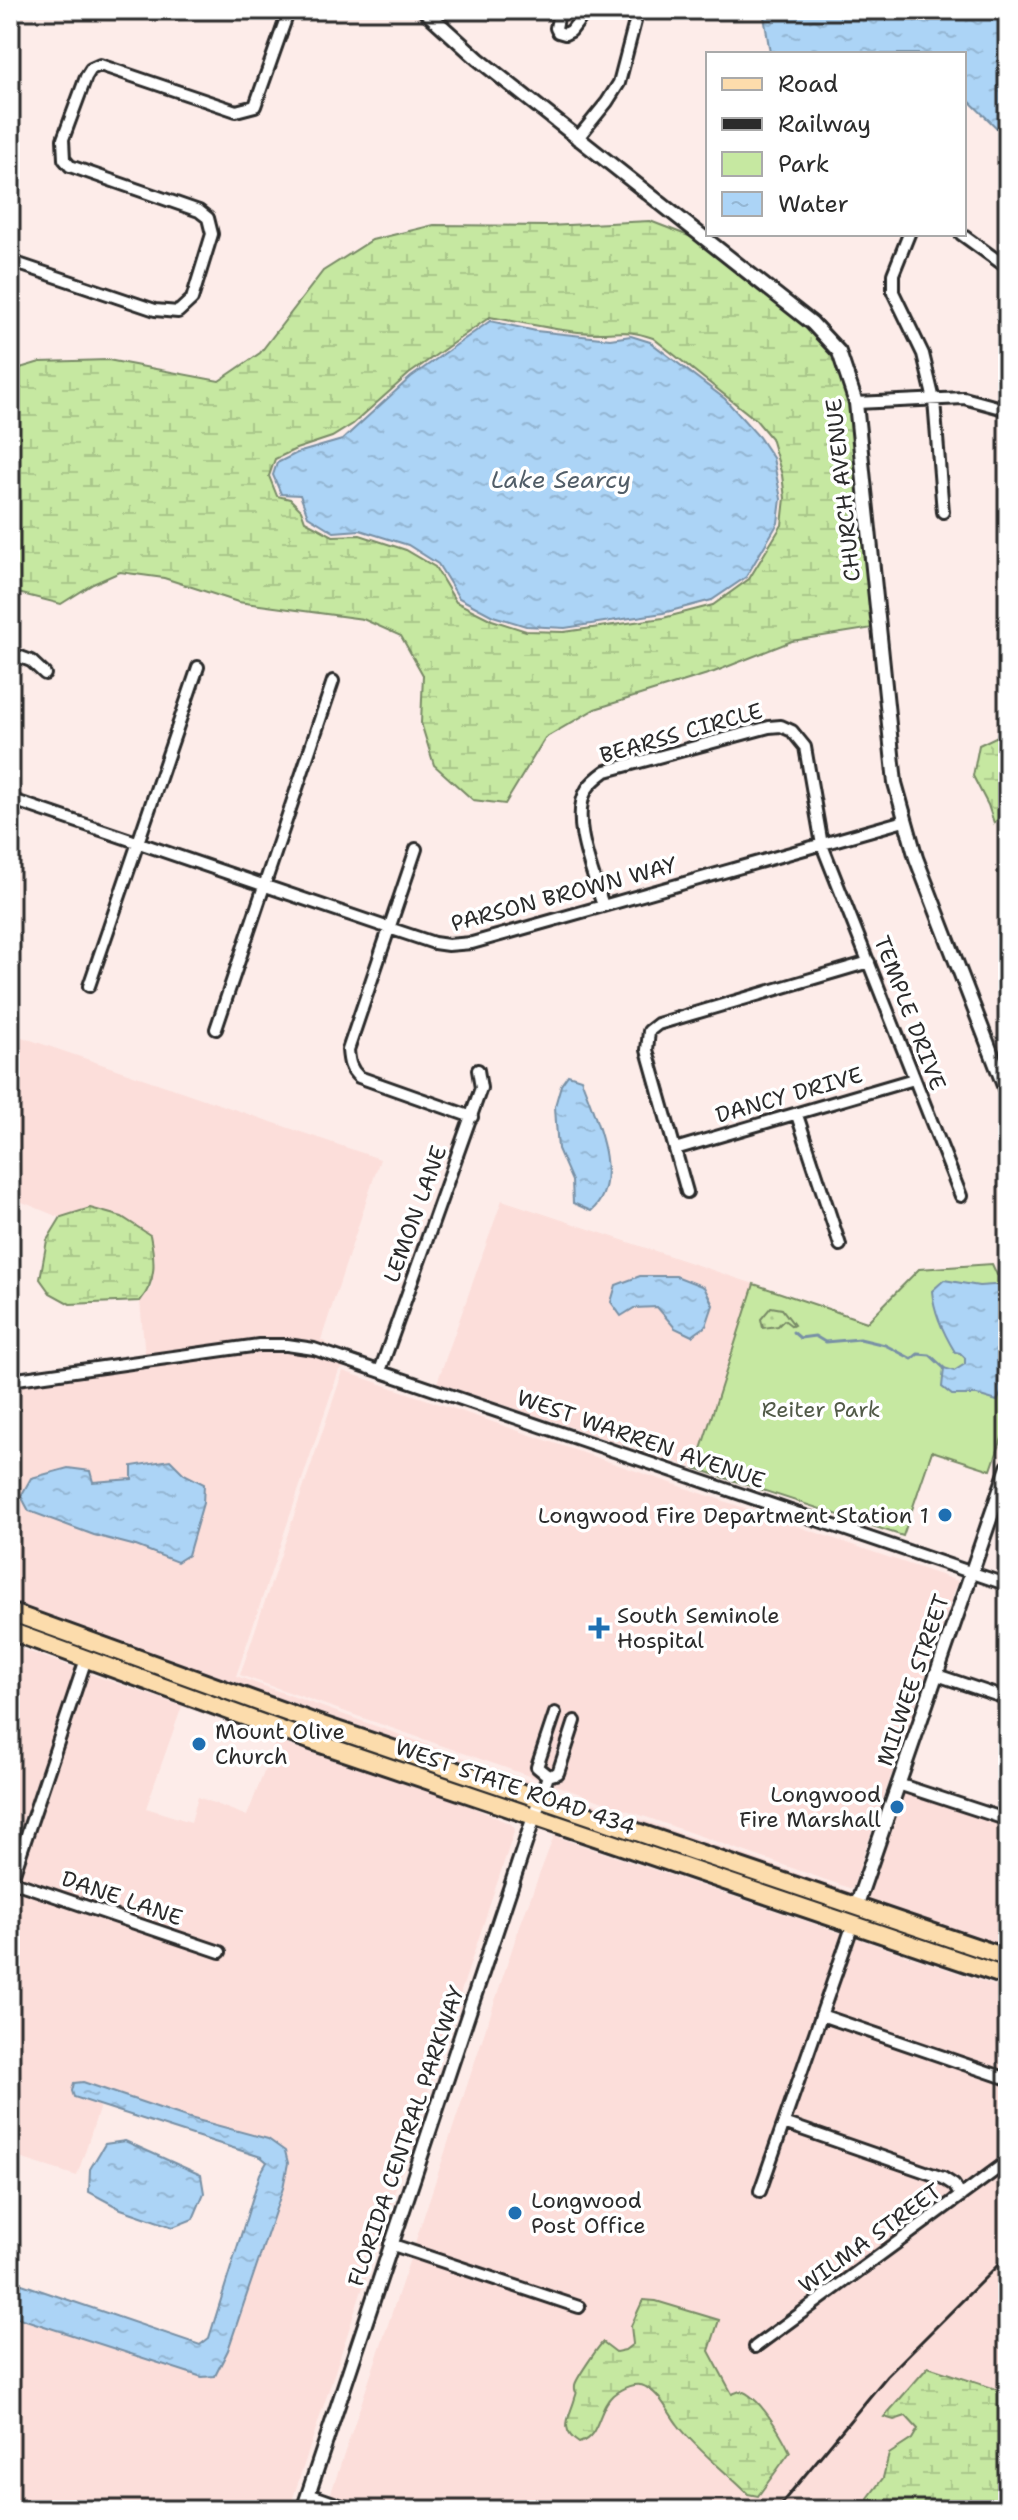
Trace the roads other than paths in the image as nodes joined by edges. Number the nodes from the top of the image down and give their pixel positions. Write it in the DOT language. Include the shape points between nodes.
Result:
graph roads {
  1 [pos="273,10"];
  2 [pos="424,10"];
  3 [pos="564,10"];
  4 [pos="587,10"];
  5 [pos="638,10"];
  6 [pos="288,12"];
  7 [pos="577,139"];
  8 [pos="908,236"];
  9 [pos="964,236"];
  10 [pos="10,261"];
  11 [pos="1008,268"];
  12 [pos="934,400"];
  13 [pos="856,403"];
  14 [pos="1008,410"];
  15 [pos="943,512"];
  16 [pos="10,653"];
  17 [pos="198,667"];
  18 [pos="45,674"];
  19 [pos="333,681"];
  20 [pos="10,799"];
  21 [pos="904,821"];
  22 [pos="139,842"];
  23 [pos="822,845"];
  24 [pos="416,849"];
  25 [pos="264,885"];
  26 [pos="603,906"];
  27 [pos="389,928"];
  28 [pos="869,962"];
  29 [pos="89,986"];
  30 [pos="216,1029"];
  31 [pos="478,1070"];
  32 [pos="914,1079"];
  33 [pos="1008,1096"];
  34 [pos="797,1115"];
  35 [pos="472,1117"];
  36 [pos="675,1149"];
  37 [pos="687,1192"];
  38 [pos="961,1196"];
  39 [pos="840,1245"];
  40 [pos="380,1371"];
  41 [pos="10,1380"];
  42 [pos="1008,1470"];
  43 [pos="972,1573"];
  44 [pos="1008,1585"];
  45 [pos="10,1612"];
  46 [pos="10,1631"];
  47 [pos="91,1642"];
  48 [pos="55,1648"];
  49 [pos="116,1651"];
  50 [pos="86,1659"];
  51 [pos="937,1675"];
  52 [pos="1008,1699"];
  53 [pos="555,1713"];
  54 [pos="575,1721"];
  55 [pos="548,1776"];
  56 [pos="898,1784"];
  57 [pos="540,1799"];
  58 [pos="534,1817"];
  59 [pos="1008,1820"];
  60 [pos="11,1883"];
  61 [pos="856,1907"];
  62 [pos="825,1915"];
  63 [pos="888,1917"];
  64 [pos="853,1924"];
  65 [pos="220,1952"];
  66 [pos="1008,1958"];
  67 [pos="1008,1977"];
  68 [pos="821,2015"];
  69 [pos="1008,2079"];
  70 [pos="784,2123"];
  71 [pos="1008,2161"];
  72 [pos="760,2191"];
  73 [pos="961,2196"];
  74 [pos="390,2244"];
  75 [pos="579,2307"];
  76 [pos="755,2347"];
  77 [pos="308,2494"];
  78 [pos="303,2510"];
  79 [pos="354,2510"];
  1 -- 6 [label="street"];
  2 -- 7 [label="street, CHURCH AVENUE"];
  3 -- 4 [label="street" via="556,28 565,34"];
  5 -- 7 [label="street" via="619,83"];
  6 -- 10 [label="street" via="255,106 236,111 100,65 86,77 63,139 64,159 70,166 208,218 212,234 185,307 178,312 155,310"];
  7 -- 13 [label="street, CHURCH AVENUE" via="828,338 839,352"];
  8 -- 12 [label="street" via="893,274 893,292 923,354"];
  9 -- 11 [label="street"];
  12 -- 13 [label="street"];
  12 -- 14 [label="street" via="964,398"];
  12 -- 15 [label="street"];
  13 -- 21 [label="street, CHURCH AVENUE" via="889,741"];
  16 -- 18 [label="street"];
  17 -- 22 [label="street"];
  19 -- 25 [label="street"];
  20 -- 22 [label="street, PARSON BROWN WAY"];
  21 -- 23 [label="street, PARSON BROWN WAY"];
  21 -- 33 [label="street, CHURCH AVENUE"];
  22 -- 25 [label="street, PARSON BROWN WAY"];
  22 -- 29 [label="street"];
  23 -- 26 [label="street, PARSON BROWN WAY"];
  23 -- 26 [label="street, BEARSS CIRCLE" via="805,747 781,726 606,771 587,789 580,814"];
  23 -- 28 [label="street, TEMPLE DRIVE"];
  24 -- 27 [label="street"];
  25 -- 27 [label="street, PARSON BROWN WAY"];
  25 -- 30 [label="street"];
  26 -- 27 [label="street, PARSON BROWN WAY" via="459,945"];
  27 -- 35 [label="street" via="348,1050 352,1071"];
  28 -- 32 [label="street, TEMPLE DRIVE"];
  28 -- 36 [label="street" via="649,1031 647,1050"];
  31 -- 35 [label="street, LEMON LANE" via="481,1088"];
  32 -- 34 [label="street, DANCY DRIVE"];
  32 -- 38 [label="street, TEMPLE DRIVE"];
  34 -- 36 [label="street, DANCY DRIVE"];
  34 -- 39 [label="street"];
  35 -- 40 [label="street, LEMON LANE"];
  36 -- 37 [label="street"];
  40 -- 41 [label="street, WEST WARREN AVENUE" via="314,1349 259,1345"];
  40 -- 43 [label="street, WEST WARREN AVENUE"];
  42 -- 43 [label="street, MILWEE STREET"];
  43 -- 44 [label="street, WEST WARREN AVENUE"];
  43 -- 51 [label="street, MILWEE STREET"];
  45 -- 47 [label="main road, WEST STATE ROAD 434"];
  46 -- 48 [label="main road, WEST STATE ROAD 434"];
  47 -- 48 [label="main road"];
  47 -- 49 [label="main road, WEST STATE ROAD 434"];
  48 -- 50 [label="main road, WEST STATE ROAD 434"];
  49 -- 50 [label="main road"];
  49 -- 57 [label="main road, WEST STATE ROAD 434"];
  50 -- 58 [label="main road, WEST STATE ROAD 434"];
  50 -- 60 [label="street"];
  51 -- 52 [label="street"];
  51 -- 56 [label="street, MILWEE STREET"];
  53 -- 55 [label="street, FLORIDA CENTRAL PARKWAY" via="537,1767"];
  54 -- 55 [label="street, FLORIDA CENTRAL PARKWAY" via="558,1773"];
  55 -- 57 [label="street, FLORIDA CENTRAL PARKWAY"];
  56 -- 59 [label="street"];
  56 -- 61 [label="street, MILWEE STREET"];
  57 -- 58 [label="street, FLORIDA CENTRAL PARKWAY"];
  57 -- 61 [label="main road, WEST STATE ROAD 434"];
  58 -- 62 [label="main road, WEST STATE ROAD 434"];
  58 -- 74 [label="street, FLORIDA CENTRAL PARKWAY"];
  60 -- 65 [label="street, DANE LANE"];
  61 -- 62 [label="main road"];
  61 -- 63 [label="main road, WEST STATE ROAD 434"];
  62 -- 64 [label="main road, WEST STATE ROAD 434"];
  63 -- 64 [label="main road"];
  63 -- 66 [label="main road, WEST STATE ROAD 434"];
  64 -- 67 [label="main road, WEST STATE ROAD 434"];
  64 -- 68 [label="street"];
  68 -- 69 [label="street"];
  68 -- 70 [label="street"];
  70 -- 72 [label="street"];
  70 -- 73 [label="street" via="943,2178"];
  71 -- 73 [label="street, WILMA STREET"];
  73 -- 76 [label="street, WILMA STREET"];
  74 -- 75 [label="street"];
  74 -- 77 [label="street, FLORIDA CENTRAL PARKWAY"];
  77 -- 78 [label="street, FLORIDA CENTRAL PARKWAY"];
  77 -- 79 [label="street"];
}
